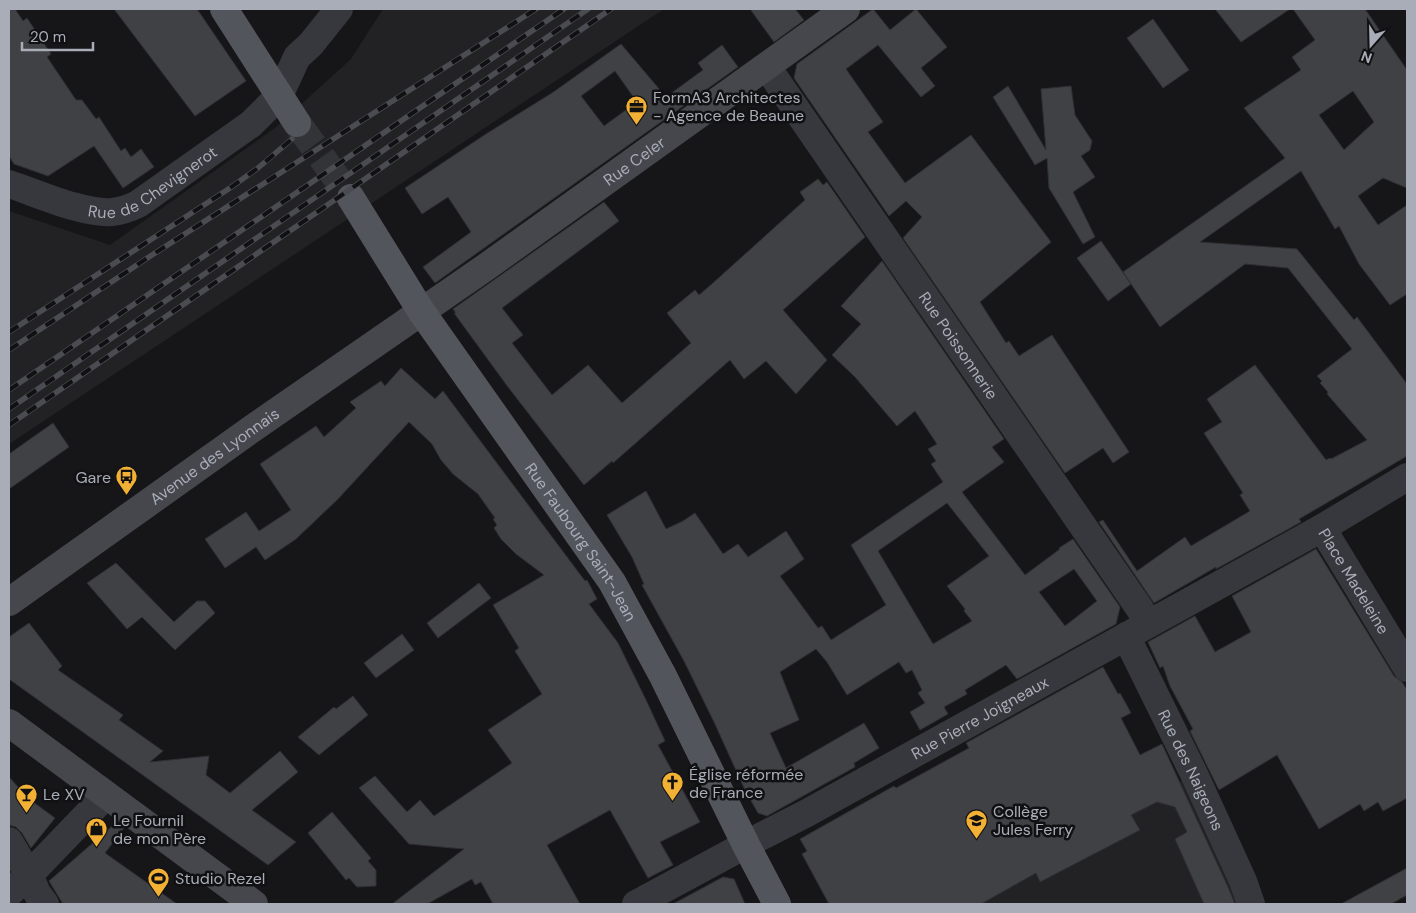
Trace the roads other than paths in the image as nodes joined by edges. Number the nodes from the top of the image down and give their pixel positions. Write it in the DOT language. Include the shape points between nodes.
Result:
graph roads {
  1 [pos="224,9"];
  2 [pos="339,9"];
  3 [pos="846,9"];
  4 [pos="766,67"];
  5 [pos="279,96"];
  6 [pos="297,123"];
  7 [pos="9,184"];
  8 [pos="351,198"];
  9 [pos="422,311"];
  10 [pos="1407,477"];
  11 [pos="1322,528"];
  12 [pos="9,602"];
  13 [pos="1137,630"];
  14 [pos="1407,668"];
  15 [pos="11,728"];
  16 [pos="106,796"];
  17 [pos="9,841"];
  18 [pos="746,845"];
  19 [pos="29,875"];
  20 [pos="9,893"];
  21 [pos="45,904"];
  22 [pos="254,904"];
  23 [pos="636,904"];
  24 [pos="777,904"];
  25 [pos="1251,904"];
  1 -- 5 [label="main road"];
  2 -- 5 [label="street, Rue de Chevignerot" via="297,58"];
  3 -- 4 [label="street, Rue Celer"];
  4 -- 9 [label="street, Rue Celer"];
  4 -- 13 [label="street, Rue Poissonnerie" via="1134,600"];
  5 -- 6 [label="main road"];
  5 -- 7 [label="street, Rue de Chevignerot" via="251,124 148,198 125,210 112,212 78,207"];
  8 -- 9 [label="main road, Rue Faubourg Saint-Jean"];
  9 -- 12 [label="street, Avenue des Lyonnais"];
  9 -- 18 [label="main road, Rue Faubourg Saint-Jean" via="612,582 663,676"];
  10 -- 11 [label="street, Place Madeleine"];
  11 -- 13 [label="street, Rue Pierre Joigneaux"];
  11 -- 14 [label="street, Place Madeleine"];
  13 -- 18 [label="street, Rue Pierre Joigneaux"];
  13 -- 25 [label="street, Rue des Naigeons" via="1195,776"];
  15 -- 16 [label="street"];
  16 -- 19 [label="street"];
  16 -- 22 [label="street"];
  17 -- 19 [label="street"];
  18 -- 23 [label="street, Rue Pierre Joigneaux"];
  18 -- 24 [label="main road, Rue Faubourg Saint-Jean"];
  19 -- 20 [label="street"];
  19 -- 21 [label="street"];
}
